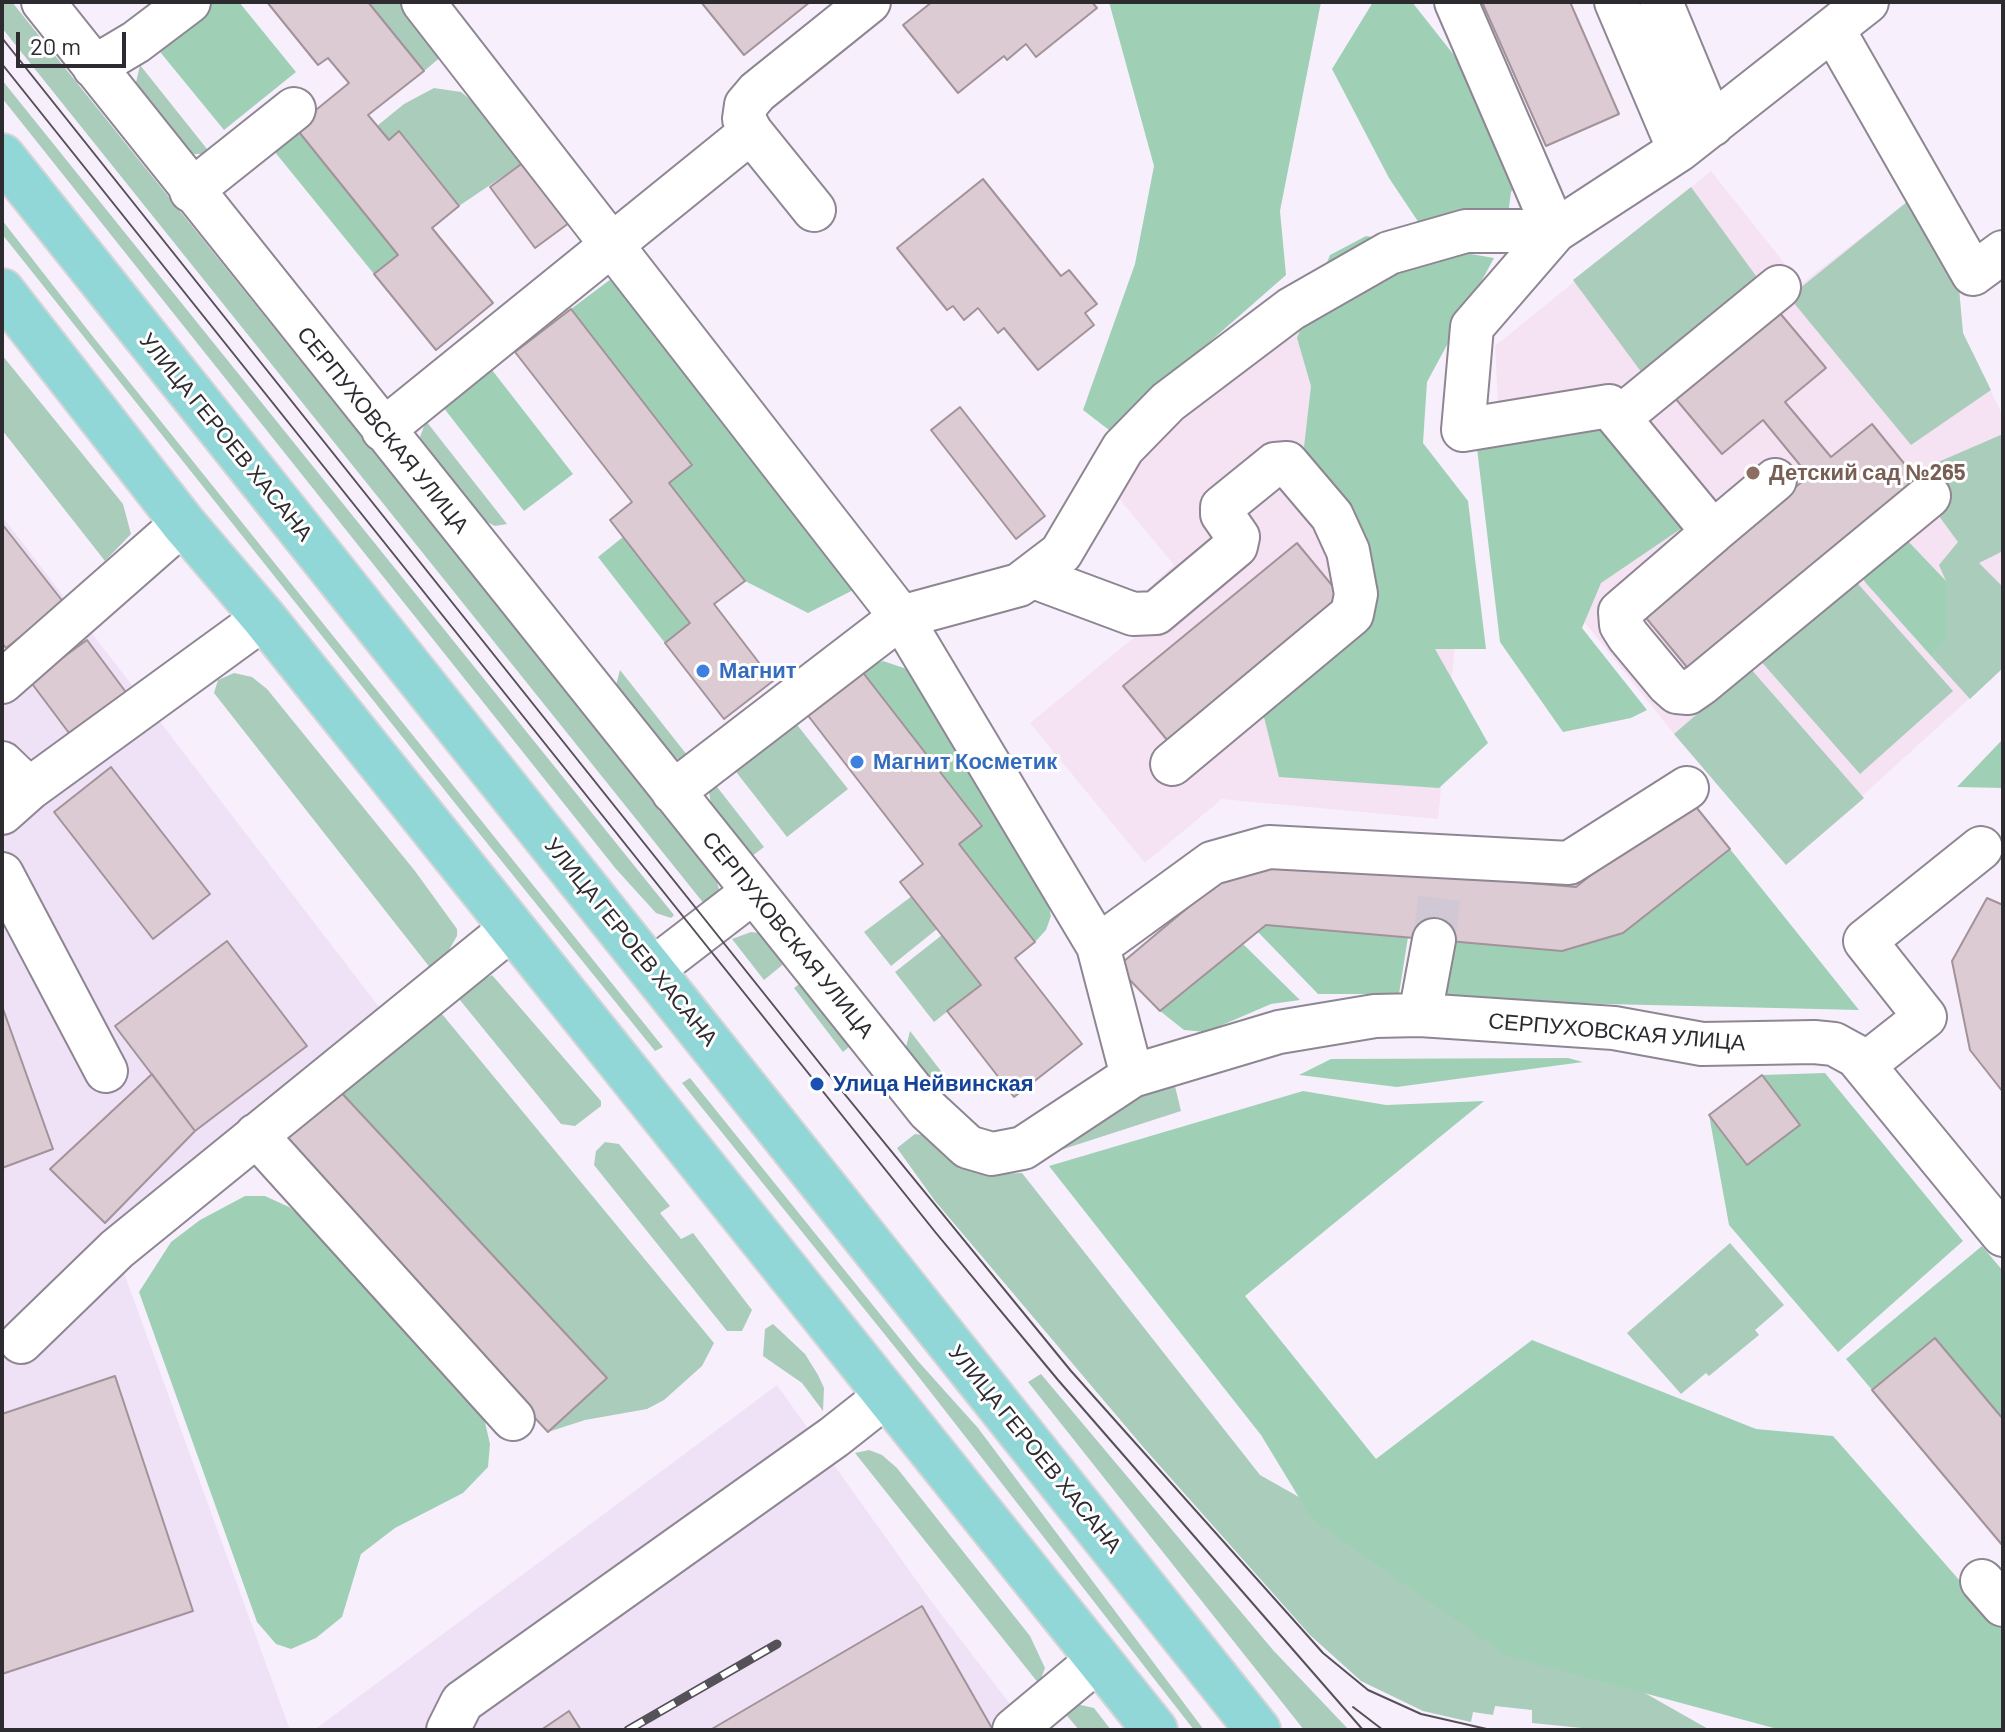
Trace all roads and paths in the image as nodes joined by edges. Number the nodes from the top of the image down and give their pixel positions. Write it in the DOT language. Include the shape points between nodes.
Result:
graph roads {
  1 [pos="43,2"];
  2 [pos="189,2"];
  3 [pos="423,2"];
  4 [pos="869,2"];
  5 [pos="1456,2"];
  6 [pos="1616,2"];
  7 [pos="1661,2"];
  8 [pos="1867,2"];
  9 [pos="1834,31"];
  10 [pos="94,67"];
  11 [pos="294,109"];
  12 [pos="1712,125"];
  13 [pos="751,132"];
  14 [pos="1679,150"];
  15 [pos="2,156"];
  16 [pos="191,191"];
  17 [pos="814,210"];
  18 [pos="1555,231"];
  19 [pos="614,244"];
  20 [pos="2003,252"];
  21 [pos="1779,287"];
  22 [pos="2,291"];
  23 [pos="1619,418"];
  24 [pos="383,430"];
  25 [pos="1775,480"];
  26 [pos="1929,496"];
  27 [pos="183,523"];
  28 [pos="1713,532"];
  29 [pos="1031,576"];
  30 [pos="901,617"];
  31 [pos="264,618"];
  32 [pos="2,682"];
  33 [pos="1172,764"];
  34 [pos="11,788"];
  35 [pos="1687,788"];
  36 [pos="673,792"];
  37 [pos="1981,848"];
  38 [pos="2,874"];
  39 [pos="753,892"];
  40 [pos="512,928"];
  41 [pos="1434,940"];
  42 [pos="1098,946"];
  43 [pos="653,969"];
  44 [pos="1420,1015"];
  45 [pos="1864,1065"];
  46 [pos="106,1071"];
  47 [pos="1132,1076"];
  48 [pos="256,1135"];
  49 [pos="2000,1226"];
  50 [pos="21,1342"];
  51 [pos="886,1396"];
  52 [pos="513,1419"];
  53 [pos="1098,1660"];
  54 [pos="448,1730"];
  55 [pos="1014,1730"];
  56 [pos="1155,1730"];
  57 [pos="1258,1730"];
  1 -- 10 [label="street, СЕРПУХОВСКАЯ УЛИЦА"];
  2 -- 10 [label="street"];
  3 -- 19 [label="street"];
  4 -- 13 [label="street" via="757,92 746,105 744,119"];
  5 -- 18 [label="street"];
  6 -- 14 [label="street"];
  7 -- 12 [label="street"];
  8 -- 9 [label="street"];
  9 -- 12 [label="street"];
  9 -- 20 [label="street" via="1973,274"];
  10 -- 16 [label="street, СЕРПУХОВСКАЯ УЛИЦА"];
  11 -- 16 [label="street"];
  12 -- 14 [label="street"];
  13 -- 17 [label="street"];
  13 -- 19 [label="street"];
  14 -- 18 [label="street"];
  15 -- 43 [label="main road, УЛИЦА ГЕРОЕВ ХАСАНА"];
  16 -- 24 [label="street, СЕРПУХОВСКАЯ УЛИЦА"];
  18 -- 23 [label="street" via="1472,327 1463,430 1609,406"];
  18 -- 29 [label="street" via="1466,231 1389,253 1291,309 1168,402 1123,448 1061,553"];
  19 -- 24 [label="street"];
  19 -- 30 [label="street"];
  21 -- 23 [label="street"];
  22 -- 27 [label="main road"];
  23 -- 28 [label="street"];
  24 -- 36 [label="street, СЕРПУХОВСКАЯ УЛИЦА"];
  25 -- 28 [label="street"];
  26 -- 28 [label="street" via="1701,684 1688,693 1677,692 1628,636 1620,612"];
  27 -- 31 [label="main road"];
  27 -- 32 [label="street"];
  29 -- 30 [label="street" via="1019,585"];
  29 -- 33 [label="street" via="1133,614 1156,613 1236,546 1238,537 1222,507 1275,464 1287,463 1332,516 1348,551 1356,594 1352,614"];
  30 -- 36 [label="street"];
  30 -- 42 [label="street"];
  31 -- 34 [label="street"];
  31 -- 40 [label="main road"];
  35 -- 42 [label="street" via="1569,863 1441,866 1269,847 1212,863"];
  36 -- 39 [label="street, СЕРПУХОВСКАЯ УЛИЦА"];
  37 -- 45 [label="street" via="1865,941 1925,1017"];
  38 -- 46 [label="street"];
  39 -- 43 [label="street"];
  39 -- 47 [label="street, СЕРПУХОВСКАЯ УЛИЦА" via="928,1110 968,1147 992,1154 1023,1148"];
  40 -- 48 [label="street"];
  40 -- 51 [label="main road"];
  41 -- 44 [label="street"];
  42 -- 47 [label="street"];
  43 -- 57 [label="main road, УЛИЦА ГЕРОЕВ ХАСАНА"];
  44 -- 45 [label="street, СЕРПУХОВСКАЯ УЛИЦА" via="1614,1028 1702,1044 1834,1044"];
  44 -- 47 [label="street, СЕРПУХОВСКАЯ УЛИЦА" via="1328,1022 1279,1032"];
  45 -- 49 [label="street, СЕРПУХОВСКАЯ УЛИЦА"];
  48 -- 50 [label="street" via="117,1249"];
  48 -- 52 [label="street"];
  51 -- 53 [label="main road"];
  51 -- 54 [label="street" via="462,1702"];
  53 -- 55 [label="street"];
  53 -- 56 [label="main road"];
}
